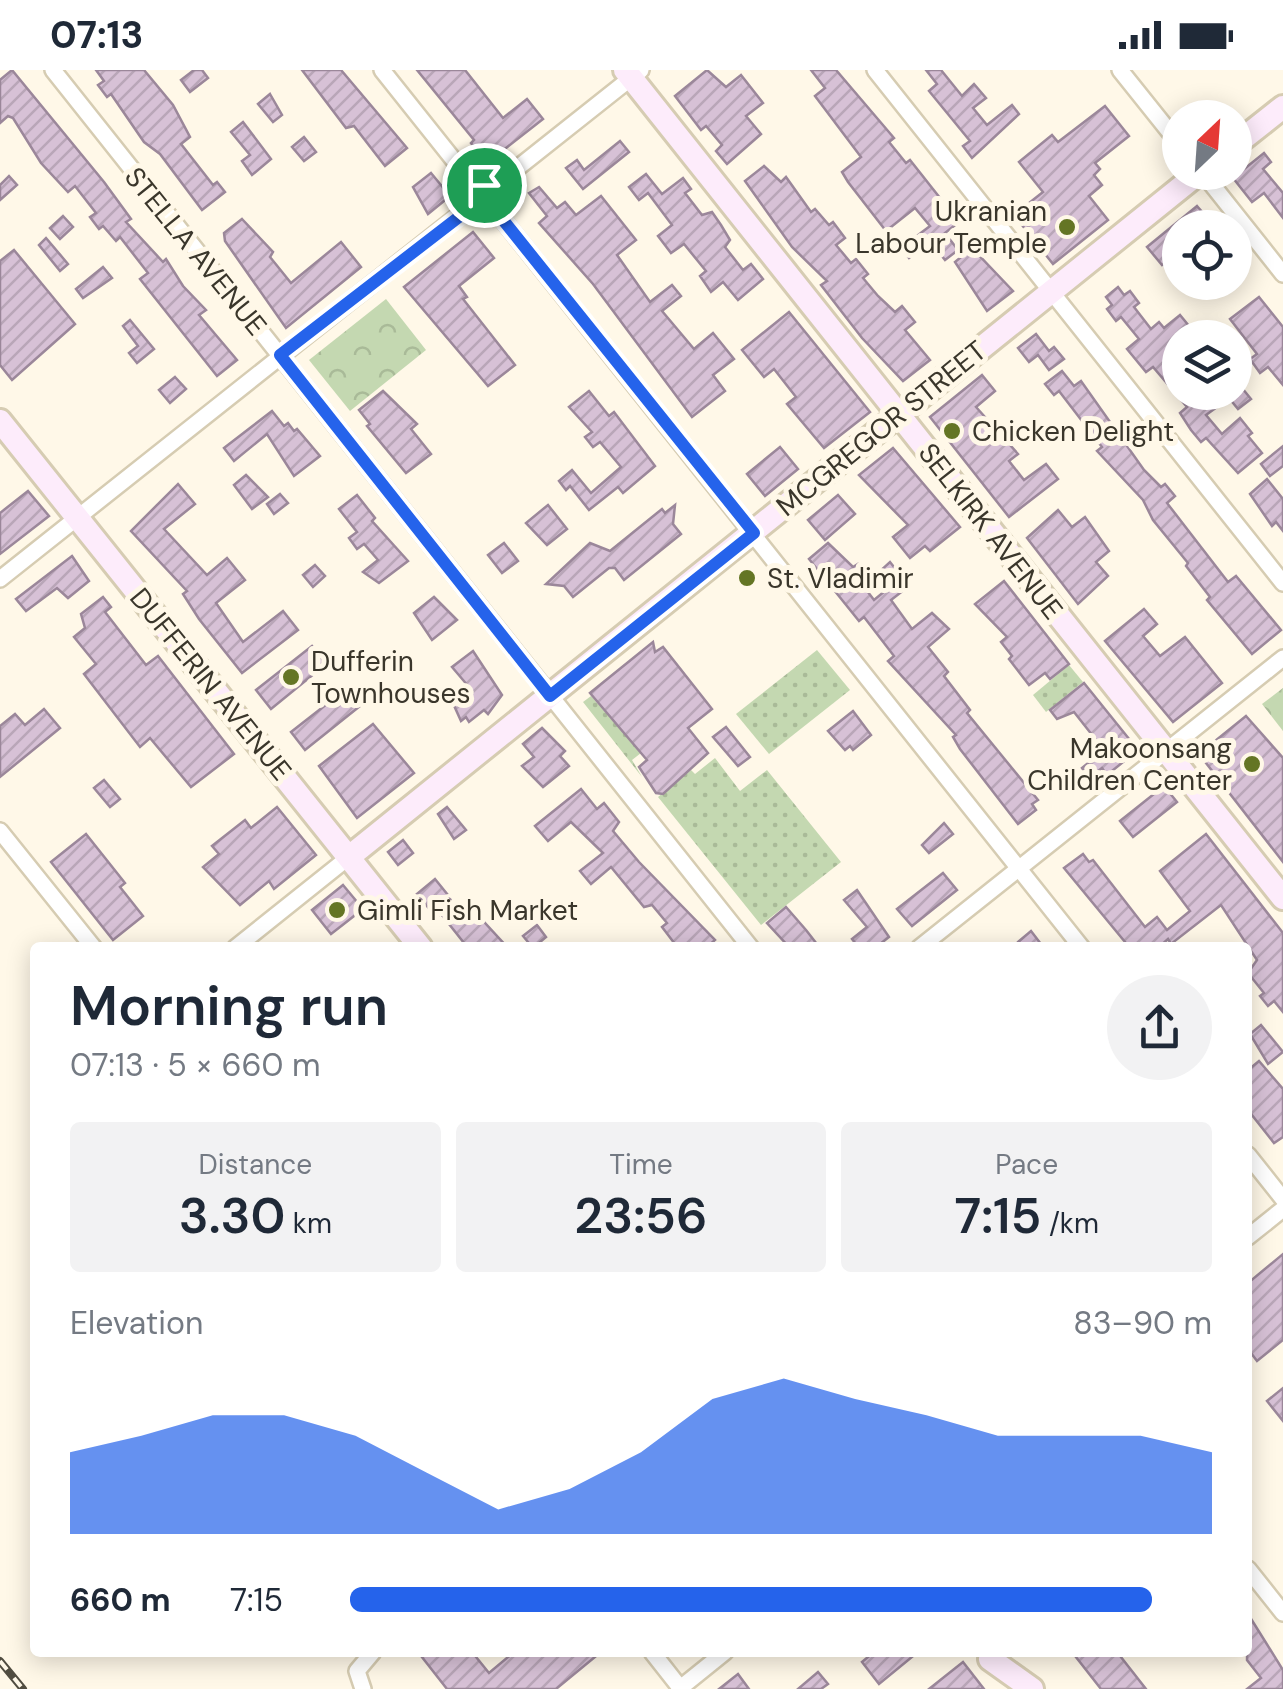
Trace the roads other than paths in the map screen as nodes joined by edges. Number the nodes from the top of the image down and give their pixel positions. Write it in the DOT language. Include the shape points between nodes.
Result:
graph roads {
  1 [pos="53,70"];
  2 [pos="382,70"];
  3 [pos="875,70"];
  4 [pos="1120,70"];
  5 [pos="632,73"];
  6 [pos="1283,107"];
  7 [pos="1162,122"];
  8 [pos="1252,132"];
  9 [pos="1178,190"];
  10 [pos="1215,190"];
  11 [pos="483,196"];
  12 [pos="1283,274"];
  13 [pos="1052,290"];
  14 [pos="280,355"];
  15 [pos="898,412"];
  16 [pos="0,420"];
  17 [pos="77,518"];
  18 [pos="754,533"];
  19 [pos="0,579"];
  20 [pos="1283,582"];
  21 [pos="1283,658"];
  22 [pos="550,696"];
  23 [pos="1166,752"];
  24 [pos="0,831"];
  25 [pos="349,857"];
  26 [pos="1020,869"];
  27 [pos="1283,898"];
  28 [pos="89,942"];
  29 [pos="243,942"];
  30 [pos="416,942"];
  31 [pos="746,942"];
  32 [pos="927,942"];
  33 [pos="1077,942"];
  34 [pos="1252,1160"];
  35 [pos="1283,1200"];
  36 [pos="1283,1209"];
  37 [pos="1252,1234"];
  38 [pos="1252,1573"];
  39 [pos="1283,1613"];
  40 [pos="369,1657"];
  41 [pos="656,1657"];
  42 [pos="718,1657"];
  43 [pos="988,1657"];
  44 [pos="988,1657"];
  45 [pos="362,1688"];
  46 [pos="680,1689"];
  47 [pos="1007,1689"];
  48 [pos="1032,1689"];
  1 -- 14 [label="street, STELLA AVENUE"];
  2 -- 11 [label="street"];
  3 -- 13 [label="street"];
  4 -- 7 [label="street"];
  5 -- 11 [label="street"];
  5 -- 15 [label="main road, SELKIRK AVENUE"];
  6 -- 8 [label="main road"];
  9 -- 13 [label="main road, MCGREGOR STREET"];
  10 -- 12 [label="street"];
  11 -- 14 [label="street"];
  11 -- 18 [label="street"];
  13 -- 15 [label="main road, MCGREGOR STREET"];
  13 -- 20 [label="street"];
  14 -- 17 [label="street"];
  14 -- 22 [label="street, STELLA AVENUE"];
  15 -- 18 [label="main road, MCGREGOR STREET"];
  15 -- 23 [label="main road, SELKIRK AVENUE"];
  16 -- 17 [label="main road, DUFFERIN AVENUE"];
  17 -- 19 [label="street"];
  17 -- 25 [label="main road, DUFFERIN AVENUE"];
  18 -- 22 [label="main road, MCGREGOR STREET"];
  18 -- 26 [label="street"];
  21 -- 23 [label="street"];
  22 -- 25 [label="main road, MCGREGOR STREET"];
  22 -- 31 [label="street, STELLA AVENUE"];
  23 -- 26 [label="street"];
  23 -- 27 [label="main road, SELKIRK AVENUE"];
  24 -- 28 [label="street"];
  25 -- 29 [label="street, MCGREGOR STREET"];
  25 -- 30 [label="main road, DUFFERIN AVENUE"];
  26 -- 32 [label="street"];
  26 -- 33 [label="street"];
  34 -- 35 [label="street"];
  36 -- 37 [label="street"];
  38 -- 39 [label="street"];
  40 -- 45 [label="street" via="357,1671"];
  41 -- 46 [label="street"];
  42 -- 46 [label="street"];
  43 -- 47 [label="main road"];
  44 -- 48 [label="main road"];
}
